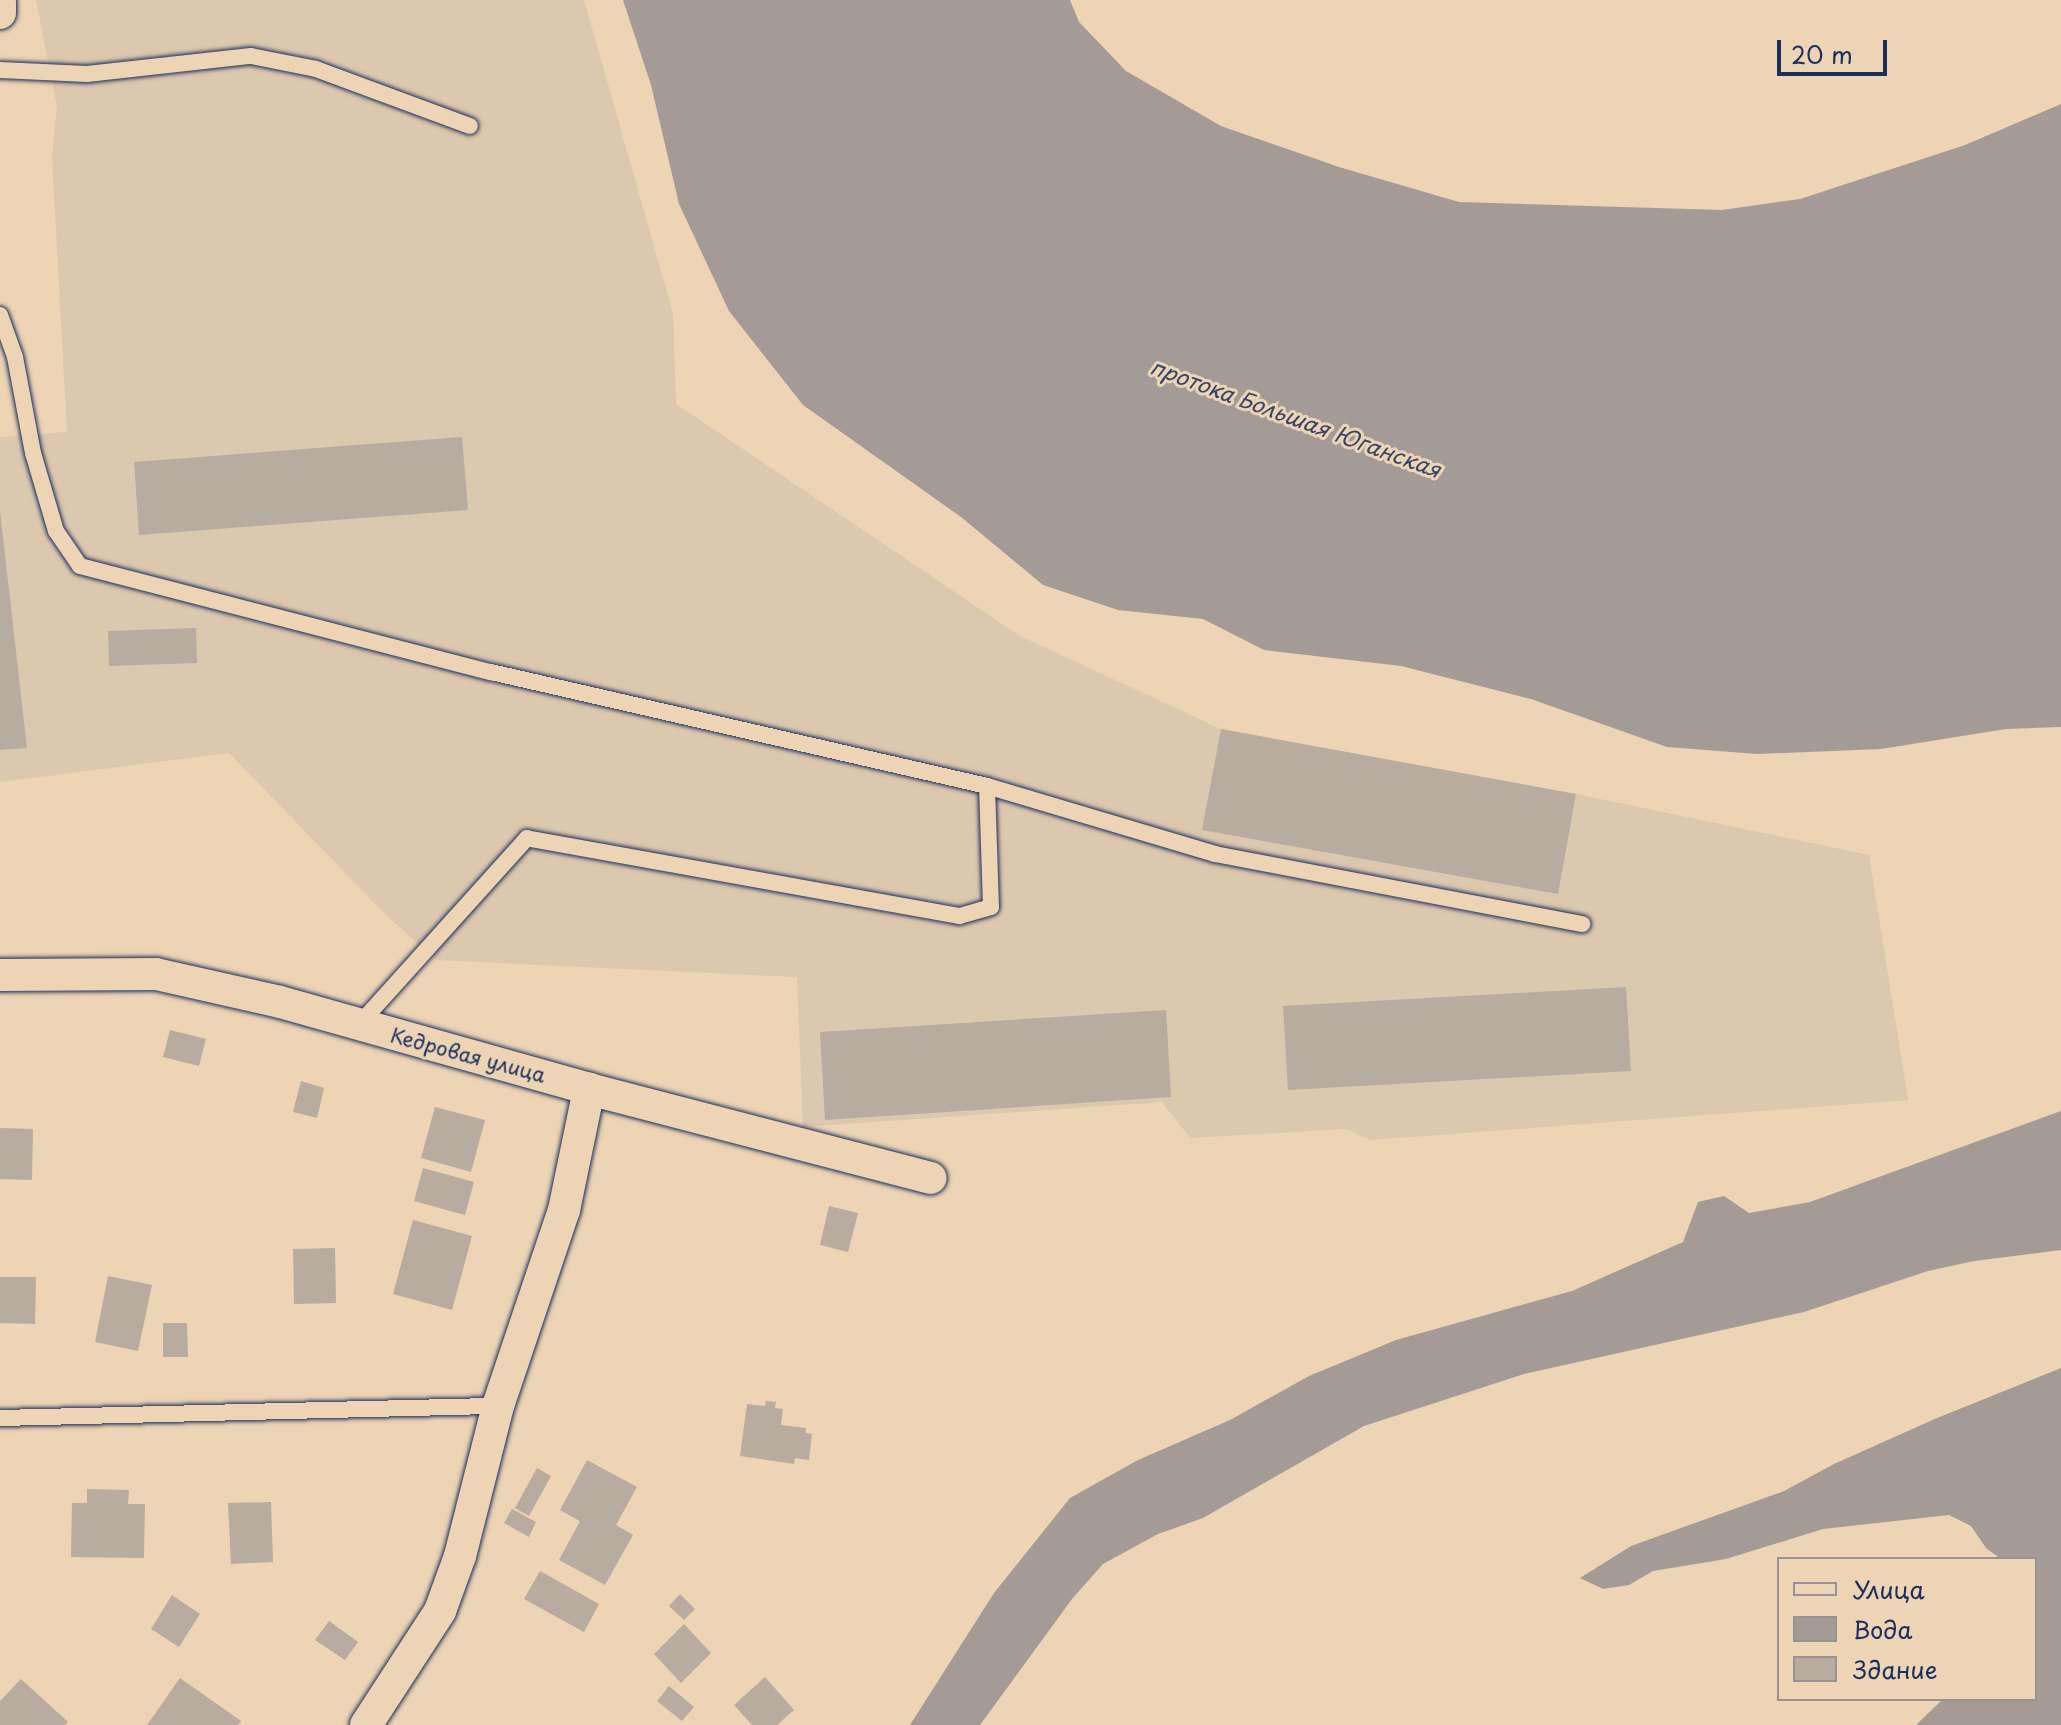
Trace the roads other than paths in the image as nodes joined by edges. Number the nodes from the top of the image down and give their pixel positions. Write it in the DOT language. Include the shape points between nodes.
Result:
graph roads {
  1 [pos="0,2"];
  2 [pos="0,13"];
  3 [pos="0,70"];
  4 [pos="470,126"];
  5 [pos="0,315"];
  6 [pos="987,786"];
  7 [pos="1582,924"];
  8 [pos="0,975"];
  9 [pos="358,1026"];
  10 [pos="589,1089"];
  11 [pos="931,1178"];
  12 [pos="498,1406"];
  13 [pos="0,1418"];
  14 [pos="366,1725"];
  1 -- 2 [label="street"];
  3 -- 4 [label="lane" via="119,72 251,56 316,69"];
  5 -- 6 [label="lane" via="56,531 80,566 505,675"];
  6 -- 7 [label="lane" via="1215,854"];
  6 -- 9 [label="lane" via="991,907 959,916 527,838"];
  8 -- 9 [label="street, Кедровая улица" via="156,974"];
  9 -- 10 [label="street, Кедровая улица"];
  10 -- 11 [label="street, Кедровая улица"];
  10 -- 12 [label="street" via="564,1210"];
  12 -- 13 [label="lane"];
  12 -- 14 [label="street" via="460,1556 440,1611"];
}
